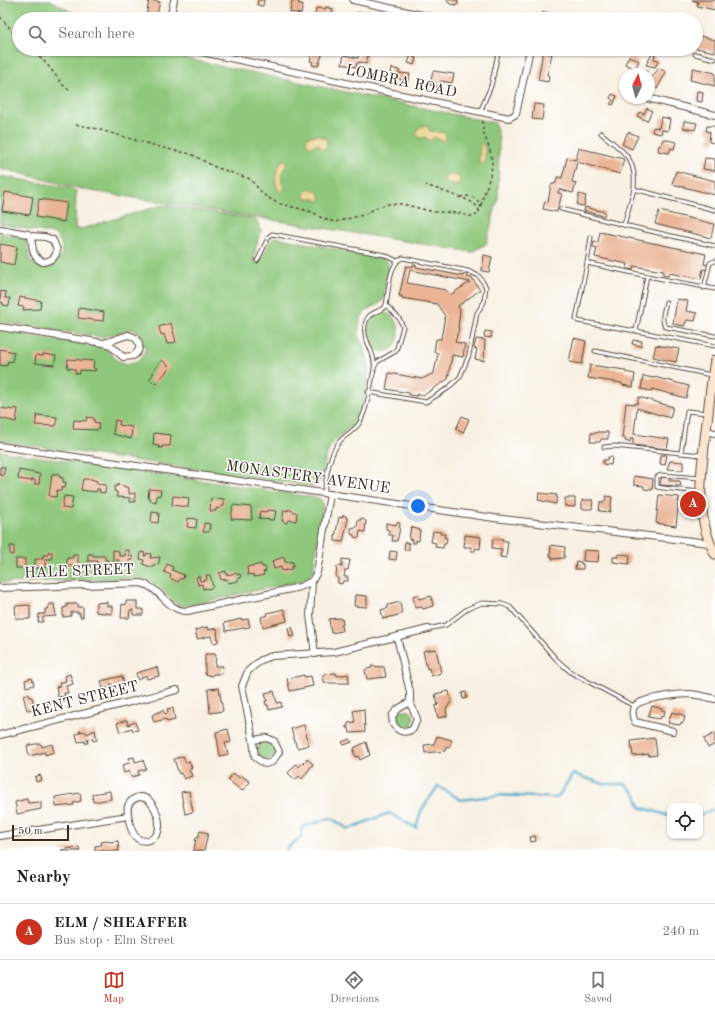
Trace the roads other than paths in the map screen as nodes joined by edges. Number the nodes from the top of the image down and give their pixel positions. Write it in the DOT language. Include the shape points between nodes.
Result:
graph roads {
  1 [pos="174,0"];
  2 [pos="353,0"];
  3 [pos="171,12"];
  4 [pos="408,12"];
  5 [pos="220,56"];
  6 [pos="497,56"];
  7 [pos="529,56"];
  8 [pos="702,56"];
  9 [pos="715,59"];
  10 [pos="655,100"];
  11 [pos="482,113"];
  12 [pos="715,115"];
  13 [pos="601,133"];
  14 [pos="634,189"];
  15 [pos="561,209"];
  16 [pos="715,210"];
  17 [pos="624,224"];
  18 [pos="0,229"];
  19 [pos="32,236"];
  20 [pos="591,237"];
  21 [pos="715,246"];
  22 [pos="257,261"];
  23 [pos="397,261"];
  24 [pos="715,262"];
  25 [pos="587,263"];
  26 [pos="647,276"];
  27 [pos="704,288"];
  28 [pos="715,288"];
  29 [pos="666,302"];
  30 [pos="386,305"];
  31 [pos="0,327"];
  32 [pos="636,331"];
  33 [pos="715,336"];
  34 [pos="104,343"];
  35 [pos="715,346"];
  36 [pos="595,351"];
  37 [pos="715,360"];
  38 [pos="374,368"];
  39 [pos="713,376"];
  40 [pos="368,392"];
  41 [pos="708,413"];
  42 [pos="710,432"];
  43 [pos="0,446"];
  44 [pos="604,447"];
  45 [pos="681,453"];
  46 [pos="702,456"];
  47 [pos="700,478"];
  48 [pos="700,492"];
  49 [pos="327,494"];
  50 [pos="709,542"];
  51 [pos="715,554"];
  52 [pos="312,581"];
  53 [pos="0,588"];
  54 [pos="428,629"];
  55 [pos="397,637"];
  56 [pos="315,654"];
  57 [pos="177,690"];
  58 [pos="715,699"];
  59 [pos="410,702"];
  60 [pos="634,706"];
  61 [pos="673,731"];
  62 [pos="0,735"];
  63 [pos="253,740"];
  64 [pos="128,816"];
  65 [pos="0,836"];
  1 -- 3 [label="street"];
  2 -- 4 [label="street"];
  5 -- 11 [label="street, LOMBRA ROAD"];
  6 -- 11 [label="lane"];
  7 -- 11 [label="street, LOMBRA ROAD" via="514,115 509,118"];
  8 -- 9 [label="lane"];
  10 -- 12 [label="street"];
  13 -- 14 [label="lane" via="632,161"];
  14 -- 16 [label="lane"];
  14 -- 17 [label="lane"];
  15 -- 17 [label="lane"];
  17 -- 21 [label="lane"];
  18 -- 19 [label="street"];
  19 -- 19 [label="street" via="33,254 43,262 51,260 57,246 53,240"];
  20 -- 25 [label="lane"];
  22 -- 23 [label="lane" via="268,236 272,234 385,255"];
  23 -- 30 [label="lane" via="393,268"];
  23 -- 40 [label="lane" via="407,258 478,275 485,285 485,300 477,313 468,358 460,377 451,386 434,399 422,403"];
  24 -- 27 [label="lane" via="710,263"];
  25 -- 26 [label="lane"];
  25 -- 32 [label="lane" via="576,318 578,321"];
  26 -- 27 [label="lane"];
  26 -- 32 [label="lane"];
  27 -- 28 [label="lane"];
  29 -- 33 [label="lane" via="663,319 666,327"];
  30 -- 38 [label="lane" via="382,310 369,316 365,326 365,338 374,358"];
  30 -- 38 [label="lane" via="401,322 403,333 396,351 377,362"];
  31 -- 34 [label="street"];
  32 -- 35 [label="lane"];
  34 -- 34 [label="street" via="126,358 136,354 139,347 135,337 128,335"];
  36 -- 39 [label="lane"];
  37 -- 39 [label="main road"];
  38 -- 40 [label="lane"];
  39 -- 41 [label="main road"];
  40 -- 49 [label="lane" via="360,422 332,454"];
  41 -- 42 [label="main road"];
  41 -- 45 [label="lane" via="687,411"];
  42 -- 46 [label="main road"];
  43 -- 49 [label="street, MONASTERY AVENUE"];
  44 -- 45 [label="lane"];
  45 -- 46 [label="lane"];
  46 -- 47 [label="main road"];
  47 -- 48 [label="main road"];
  47 -- 48 [label="lane" via="661,475 657,477 656,484 657,487"];
  48 -- 50 [label="main road" via="702,518"];
  49 -- 50 [label="street, MONASTERY AVENUE" via="516,521"];
  49 -- 52 [label="street" via="318,566"];
  50 -- 51 [label="main road"];
  52 -- 53 [label="street, HALE STREET" via="300,587 187,611 175,609 151,586 141,583"];
  52 -- 56 [label="street" via="310,615"];
  54 -- 55 [label="street"];
  54 -- 60 [label="lane" via="446,625 475,605 502,604 510,607 557,660 572,673"];
  55 -- 56 [label="street"];
  55 -- 59 [label="street"];
  56 -- 63 [label="street" via="265,657 248,671 243,680 242,690"];
  57 -- 62 [label="street, KENT STREET"];
  58 -- 60 [label="street" via="682,694 642,701"];
  59 -- 59 [label="street" via="392,716 393,724 400,731 409,731 416,724 417,716"];
  60 -- 61 [label="street" via="632,714 635,722"];
  63 -- 63 [label="street" via="253,753 257,760 269,764 276,759 279,752 274,741 267,738"];
  64 -- 64 [label="street" via="132,832 138,839 148,840 156,836 159,827 150,800 142,797 133,799 128,807"];
  64 -- 65 [label="street"];
}
